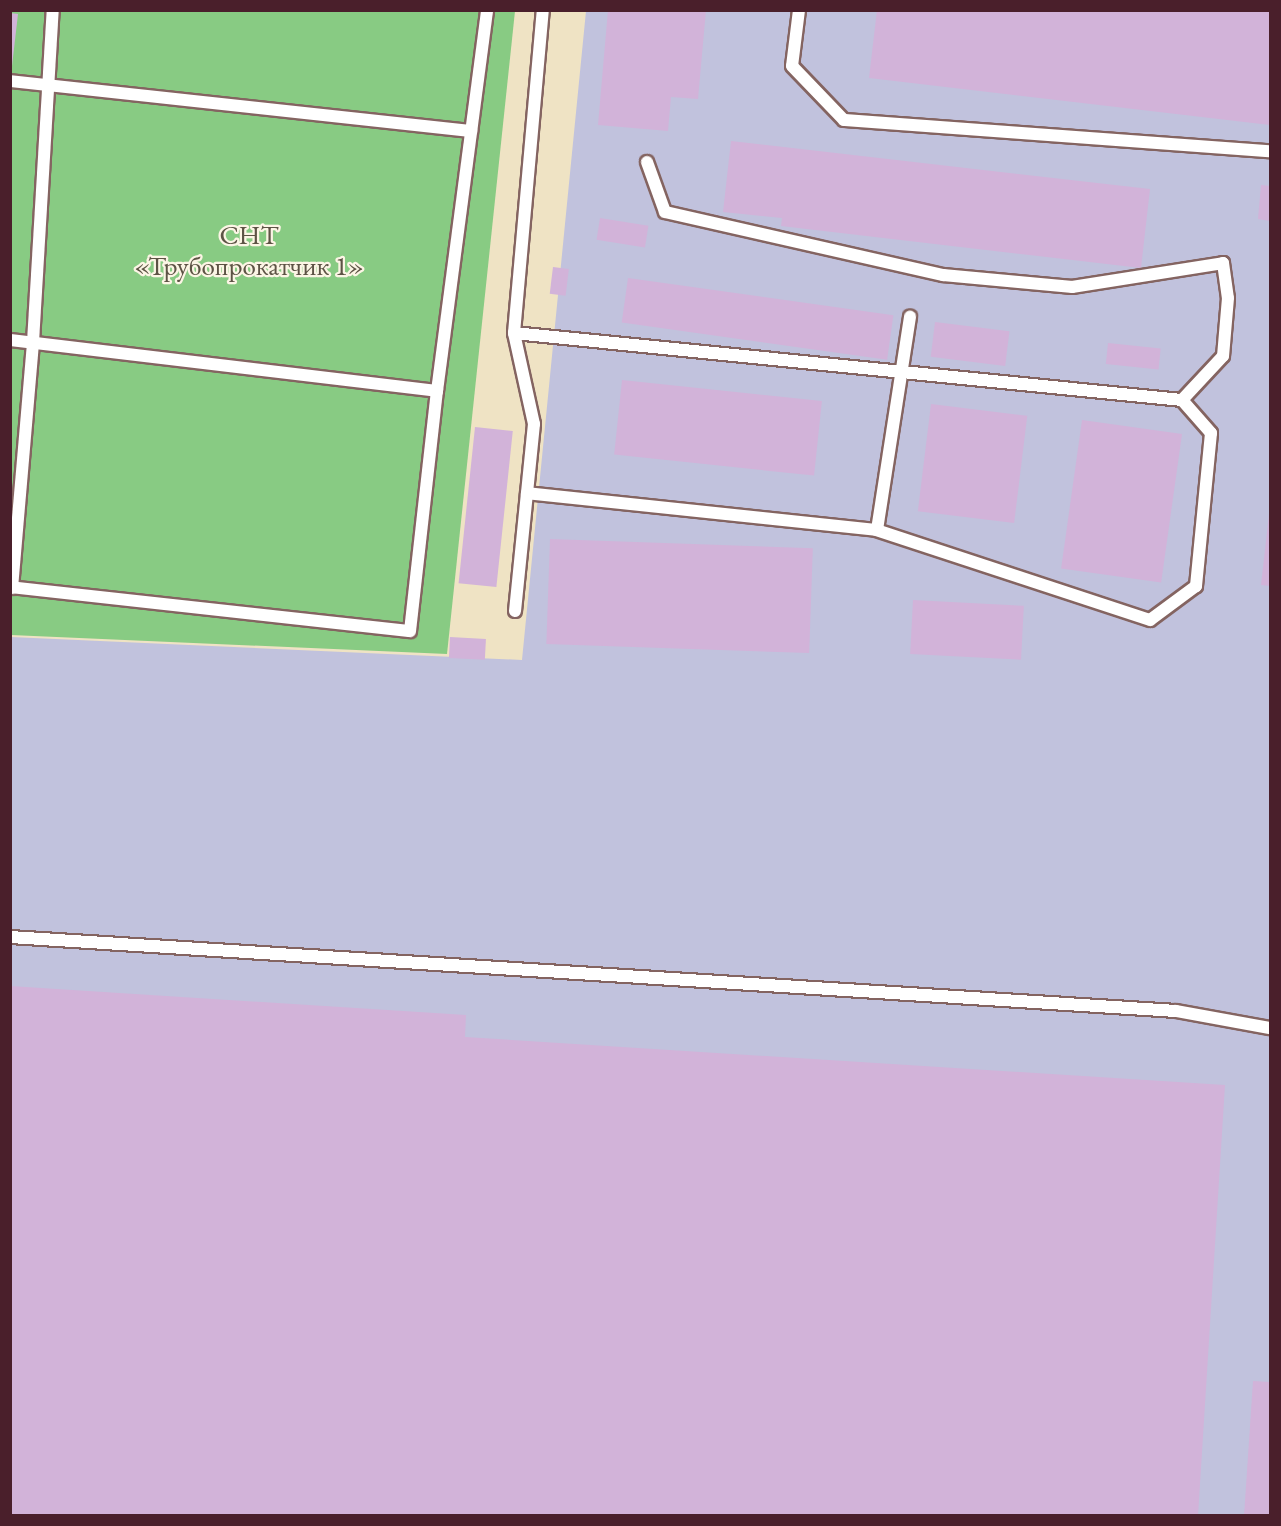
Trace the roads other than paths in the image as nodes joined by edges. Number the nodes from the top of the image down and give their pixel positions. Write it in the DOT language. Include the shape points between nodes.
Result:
graph roads {
  1 [pos="53,10"];
  2 [pos="487,10"];
  3 [pos="543,10"];
  4 [pos="799,10"];
  5 [pos="10,81"];
  6 [pos="50,85"];
  7 [pos="471,131"];
  8 [pos="1270,151"];
  9 [pos="647,162"];
  10 [pos="910,317"];
  11 [pos="514,333"];
  12 [pos="10,340"];
  13 [pos="33,342"];
  14 [pos="902,372"];
  15 [pos="437,391"];
  16 [pos="1182,400"];
  17 [pos="527,493"];
  18 [pos="877,530"];
  19 [pos="11,588"];
  20 [pos="515,611"];
  21 [pos="10,937"];
  22 [pos="1270,1028"];
  1 -- 6 [label="lane"];
  2 -- 7 [label="lane"];
  3 -- 11 [label="lane"];
  4 -- 8 [label="lane" via="792,66 844,120"];
  5 -- 6 [label="lane"];
  6 -- 7 [label="lane"];
  6 -- 13 [label="lane"];
  7 -- 15 [label="lane"];
  9 -- 16 [label="lane" via="665,212 943,275 1072,287 1223,263 1228,298 1223,356"];
  10 -- 14 [label="lane"];
  11 -- 14 [label="lane"];
  11 -- 17 [label="lane" via="534,424"];
  12 -- 13 [label="lane"];
  13 -- 15 [label="lane"];
  13 -- 19 [label="lane"];
  14 -- 16 [label="lane"];
  14 -- 18 [label="lane"];
  15 -- 19 [label="lane" via="410,631"];
  16 -- 18 [label="lane" via="1211,433 1196,585 1150,620"];
  17 -- 18 [label="lane"];
  17 -- 20 [label="lane"];
  21 -- 22 [label="lane" via="1176,1011"];
}
